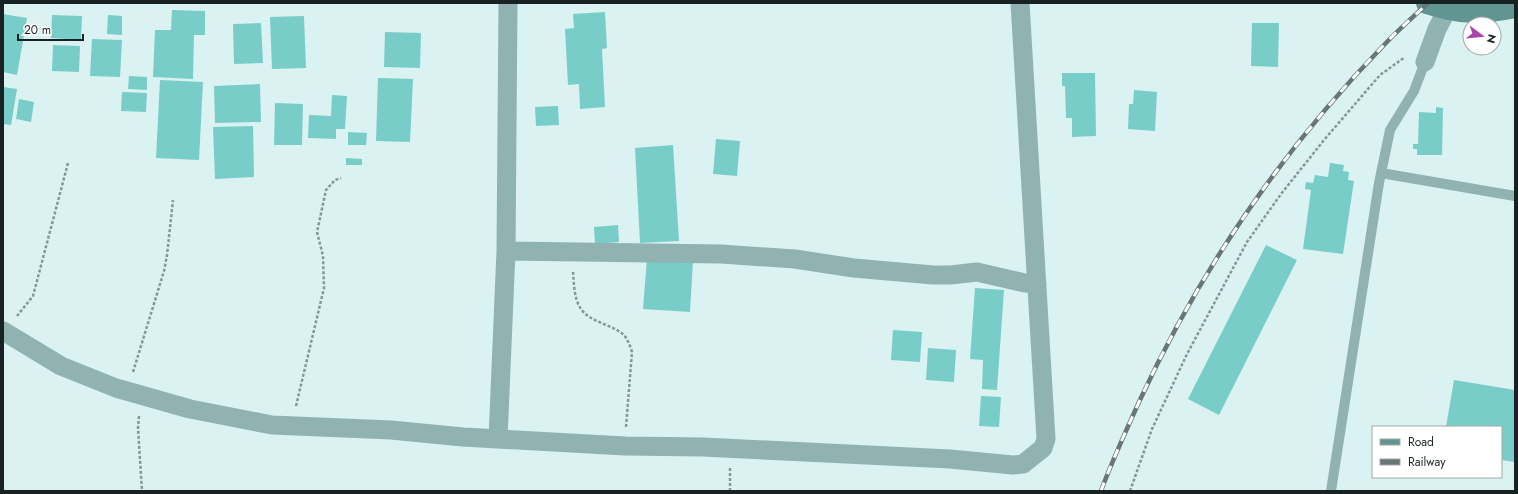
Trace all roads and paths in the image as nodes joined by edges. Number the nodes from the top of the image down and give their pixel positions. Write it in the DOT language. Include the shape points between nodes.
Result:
graph roads {
  1 [pos="508,3"];
  2 [pos="1020,3"];
  3 [pos="1437,6"];
  4 [pos="1515,7"];
  5 [pos="1428,55"];
  6 [pos="68,163"];
  7 [pos="1381,173"];
  8 [pos="341,178"];
  9 [pos="1515,196"];
  10 [pos="174,200"];
  11 [pos="506,251"];
  12 [pos="571,252"];
  13 [pos="1037,284"];
  14 [pos="3,331"];
  15 [pos="133,394"];
  16 [pos="291,426"];
  17 [pos="498,439"];
  18 [pos="625,446"];
  19 [pos="142,491"];
  20 [pos="1130,491"];
  21 [pos="1331,491"];
  1 -- 11 [label="street"];
  2 -- 13 [label="street"];
  3 -- 4 [label="main road" via="1474,12"];
  3 -- 5 [label="street" via="1437,29"];
  5 -- 7 [label="lane" via="1414,91 1390,130"];
  5 -- 20 [label="path" via="1408,55 1380,75 1281,194 1247,242 1187,354 1152,429"];
  6 -- 14 [label="path" via="33,296"];
  7 -- 9 [label="lane"];
  7 -- 21 [label="lane"];
  8 -- 16 [label="path" via="335,180 326,190 317,232 323,256 324,288"];
  10 -- 15 [label="path" via="168,255"];
  11 -- 12 [label="street"];
  11 -- 17 [label="street"];
  12 -- 13 [label="street" via="721,254 795,259 854,268 933,275 977,272"];
  12 -- 18 [label="path" via="574,285 580,308 623,335 632,352"];
  13 -- 18 [label="street" via="1046,439 1044,448 1023,464 950,458"];
  14 -- 15 [label="street" via="61,366"];
  15 -- 16 [label="street" via="250,421"];
  15 -- 19 [label="path"];
  16 -- 17 [label="street" via="390,430"];
  17 -- 18 [label="street"];
}
